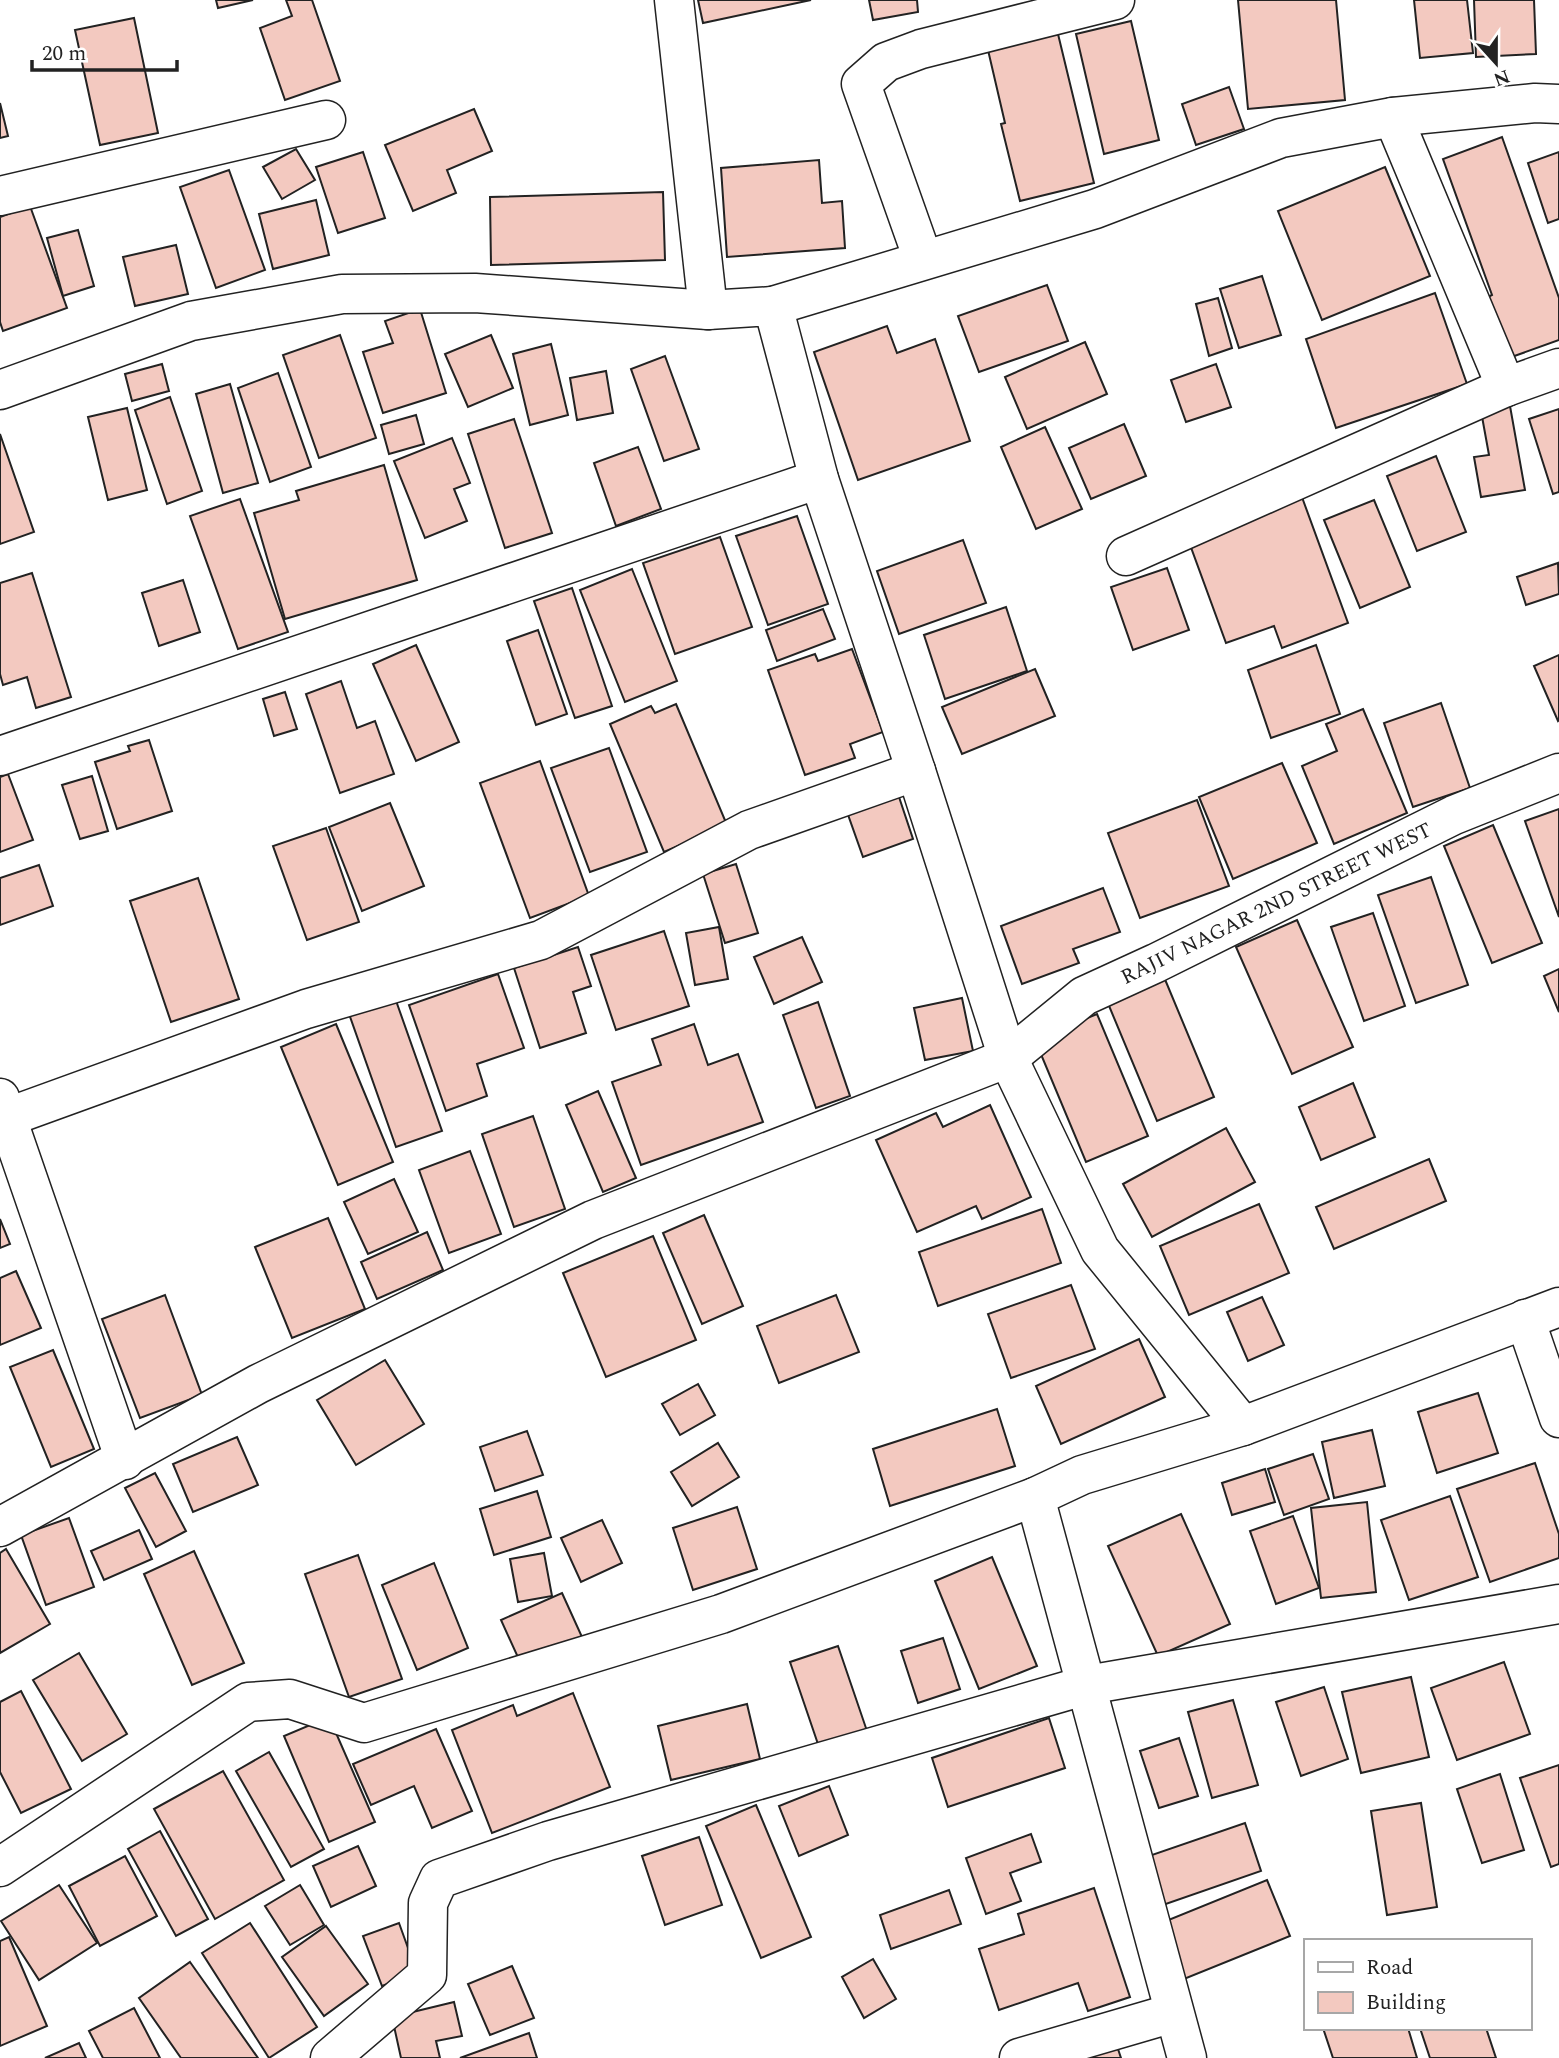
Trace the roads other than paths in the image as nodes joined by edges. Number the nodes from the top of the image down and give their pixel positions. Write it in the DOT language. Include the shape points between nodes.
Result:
graph roads {
  1 [pos="674,0"];
  2 [pos="1115,0"];
  3 [pos="1559,104"];
  4 [pos="1393,117"];
  5 [pos="326,120"];
  6 [pos="0,196"];
  7 [pos="923,259"];
  8 [pos="773,306"];
  9 [pos="708,310"];
  10 [pos="1559,368"];
  11 [pos="1506,387"];
  12 [pos="0,390"];
  13 [pos="819,479"];
  14 [pos="1126,556"];
  15 [pos="0,756"];
  16 [pos="916,771"];
  17 [pos="1559,773"];
  18 [pos="1008,1058"];
  19 [pos="2,1112"];
  20 [pos="1542,1313"];
  21 [pos="1559,1418"];
  22 [pos="1242,1426"];
  23 [pos="125,1460"];
  24 [pos="1035,1497"];
  25 [pos="0,1528"];
  26 [pos="1559,1604"];
  27 [pos="1087,1685"];
  28 [pos="0,1867"];
  29 [pos="1173,2013"];
  30 [pos="330,2058"];
  31 [pos="1019,2058"];
  32 [pos="1187,2058"];
  1 -- 9 [label="street"];
  2 -- 7 [label="street" via="921,49 886,62 862,84"];
  3 -- 4 [label="street"];
  4 -- 7 [label="street" via="1281,138 1096,209"];
  4 -- 11 [label="street"];
  5 -- 6 [label="street"];
  7 -- 8 [label="street"];
  8 -- 9 [label="street"];
  8 -- 13 [label="street"];
  9 -- 12 [label="street" via="475,293 342,294 191,321"];
  10 -- 11 [label="street"];
  11 -- 14 [label="street"];
  13 -- 15 [label="street"];
  13 -- 16 [label="street"];
  16 -- 18 [label="street"];
  16 -- 19 [label="street" via="748,830 541,940 306,1009"];
  17 -- 18 [label="street, RAJIV NAGAR 2ND STREET WEST" via="1454,815 1084,996"];
  18 -- 22 [label="street" via="1100,1250"];
  18 -- 23 [label="street, RAJIV NAGAR 2ND STREET WEST" via="593,1220 258,1384"];
  19 -- 23 [label="street"];
  20 -- 21 [label="street"];
  20 -- 22 [label="street"];
  22 -- 24 [label="street" via="1082,1475"];
  23 -- 25 [label="street, RAJIV NAGAR 2ND STREET WEST"];
  24 -- 27 [label="street"];
  24 -- 28 [label="street" via="721,1614 364,1723 290,1699 248,1702"];
  26 -- 27 [label="street"];
  27 -- 29 [label="street"];
  27 -- 30 [label="street" via="548,1841 439,1879 428,1903 427,1975"];
  29 -- 31 [label="street"];
  29 -- 32 [label="street"];
}
